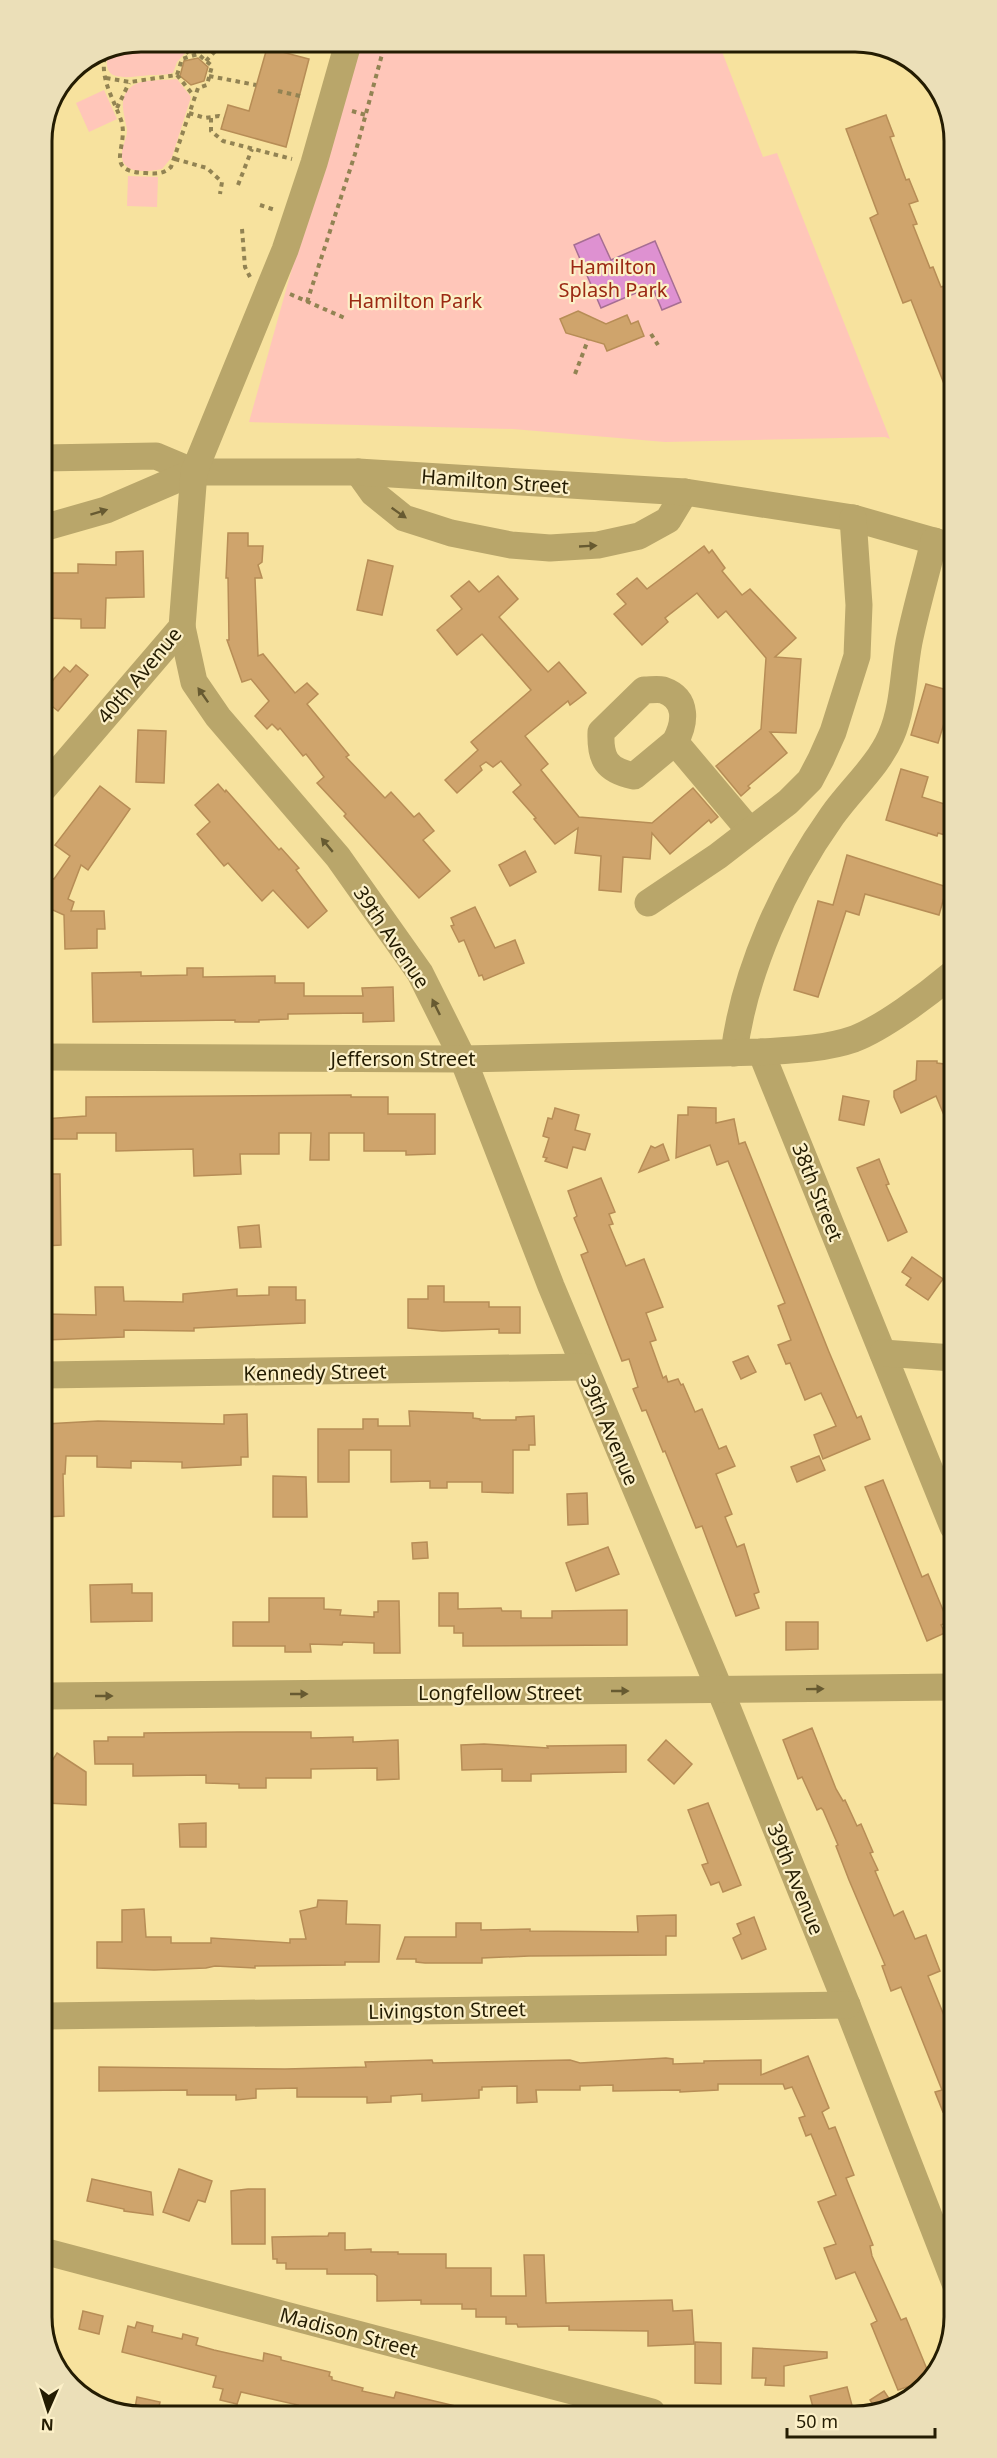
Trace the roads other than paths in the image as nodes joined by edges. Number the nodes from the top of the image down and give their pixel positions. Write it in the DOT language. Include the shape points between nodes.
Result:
graph roads {
  1 [pos="345,52"];
  2 [pos="53,458"];
  3 [pos="194,472"];
  4 [pos="358,472"];
  5 [pos="685,492"];
  6 [pos="853,518"];
  7 [pos="53,525"];
  8 [pos="942,543"];
  9 [pos="182,627"];
  10 [pos="675,742"];
  11 [pos="53,778"];
  12 [pos="750,831"];
  13 [pos="648,903"];
  14 [pos="944,986"];
  15 [pos="761,1052"];
  16 [pos="734,1053"];
  17 [pos="53,1057"];
  18 [pos="463,1059"];
  19 [pos="883,1353"];
  20 [pos="944,1357"];
  21 [pos="584,1367"];
  22 [pos="52,1376"];
  23 [pos="944,1505"];
  24 [pos="944,1687"];
  25 [pos="720,1691"];
  26 [pos="52,1696"];
  27 [pos="847,2005"];
  28 [pos="52,2016"];
  29 [pos="52,2253"];
  30 [pos="944,2255"];
  31 [pos="628,2406"];
  1 -- 3 [label="street, 40th Avenue" via="285,250"];
  2 -- 3 [label="street" via="156,456"];
  3 -- 4 [label="street, Hamilton Street"];
  7 -- 3 [label="street, Hamilton Street, one-way" via="106,510"];
  3 -- 9 [label="street, 40th Avenue"];
  4 -- 5 [label="street, Hamilton Street"];
  4 -- 5 [label="street, one-way" via="373,493 404,518 511,546 598,545 639,536 669,520"];
  5 -- 6 [label="street, Hamilton Street"];
  6 -- 8 [label="street, Hamilton Street"];
  6 -- 12 [label="street" via="859,629 857,657 848,690 810,780"];
  8 -- 16 [label="street" via="909,644 892,735 832,815 795,874 761,951"];
  9 -- 11 [label="street, 40th Avenue"];
  18 -- 9 [label="street, 39th Avenue, one-way" via="420,973 330,849 218,717 194,682"];
  10 -- 12 [label="street"];
  12 -- 13 [label="street"];
  14 -- 15 [label="street" via="854,1038 809,1049"];
  15 -- 16 [label="street, Jefferson Street"];
  15 -- 19 [label="street, 38th Street"];
  16 -- 18 [label="street, Jefferson Street"];
  17 -- 18 [label="street, Jefferson Street"];
  18 -- 21 [label="street, 39th Avenue"];
  19 -- 20 [label="street"];
  19 -- 23 [label="street, 38th Street"];
  21 -- 22 [label="street, Kennedy Street"];
  21 -- 25 [label="street, 39th Avenue"];
  25 -- 24 [label="street, Longfellow Street, one-way"];
  26 -- 25 [label="street, Longfellow Street, one-way"];
  25 -- 27 [label="street, 39th Avenue"];
  27 -- 28 [label="street, Livingston Street"];
  27 -- 30 [label="street, 39th Avenue"];
  29 -- 31 [label="street, Madison Street"];
}
